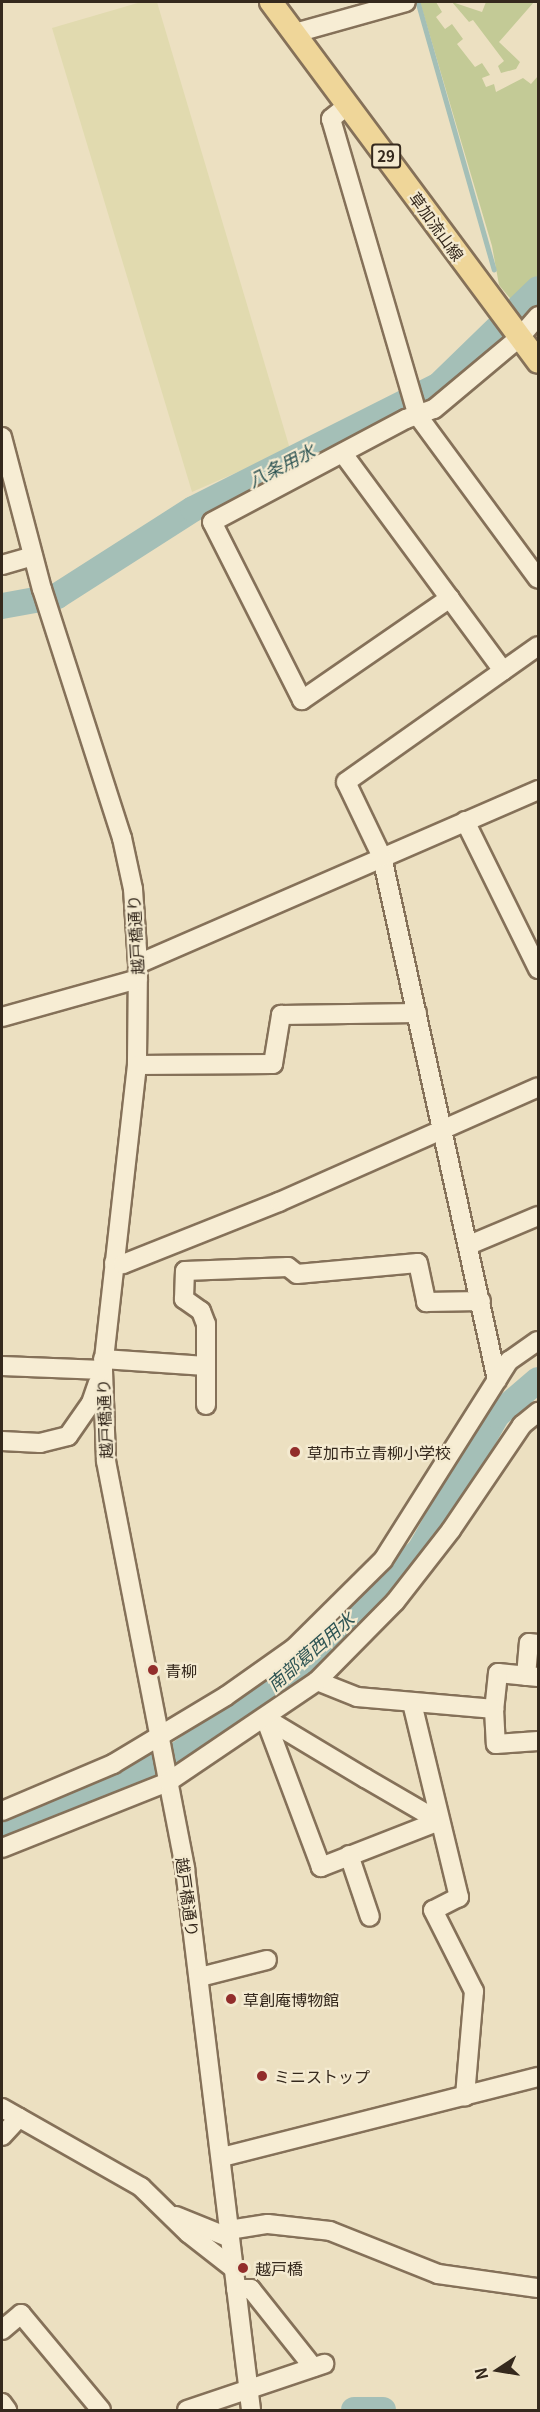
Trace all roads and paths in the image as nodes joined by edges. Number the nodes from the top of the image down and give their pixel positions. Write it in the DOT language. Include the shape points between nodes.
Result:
graph roads {
  1 [pos="272,2"];
  2 [pos="406,2"];
  3 [pos="295,33"];
  4 [pos="348,105"];
  5 [pos="538,316"];
  6 [pos="520,337"];
  7 [pos="538,362"];
  8 [pos="418,416"];
  9 [pos="2,437"];
  10 [pos="344,455"];
  11 [pos="33,556"];
  12 [pos="2,566"];
  13 [pos="538,579"];
  14 [pos="450,598"];
  15 [pos="538,646"];
  16 [pos="503,671"];
  17 [pos="538,790"];
  18 [pos="465,821"];
  19 [pos="382,857"];
  20 [pos="538,969"];
  21 [pos="138,971"];
  22 [pos="417,1012"];
  23 [pos="2,1017"];
  24 [pos="137,1065"];
  25 [pos="538,1088"];
  26 [pos="443,1128"];
  27 [pos="538,1216"];
  28 [pos="469,1245"];
  29 [pos="114,1263"];
  30 [pos="481,1301"];
  31 [pos="538,1341"];
  32 [pos="103,1365"];
  33 [pos="2,1366"];
  34 [pos="206,1366"];
  35 [pos="497,1380"];
  36 [pos="206,1406"];
  37 [pos="538,1412"];
  38 [pos="2,1441"];
  39 [pos="538,1644"];
  40 [pos="532,1676"];
  41 [pos="317,1681"];
  42 [pos="412,1703"];
  43 [pos="494,1709"];
  44 [pos="266,1718"];
  45 [pos="160,1741"];
  46 [pos="538,1741"];
  47 [pos="168,1778"];
  48 [pos="2,1811"];
  49 [pos="439,1821"];
  50 [pos="2,1848"];
  51 [pos="349,1855"];
  52 [pos="370,1917"];
  53 [pos="267,1960"];
  54 [pos="200,1977"];
  55 [pos="538,2078"];
  56 [pos="465,2097"];
  57 [pos="2,2108"];
  58 [pos="19,2118"];
  59 [pos="2,2136"];
  60 [pos="222,2157"];
  61 [pos="171,2214"];
  62 [pos="230,2234"];
  63 [pos="234,2269"];
  64 [pos="538,2288"];
  65 [pos="236,2289"];
  66 [pos="2,2330"];
  67 [pos="248,2388"];
  68 [pos="2,2403"];
  69 [pos="7,2410"];
  70 [pos="101,2410"];
  71 [pos="187,2410"];
  72 [pos="251,2410"];
  1 -- 3 [label="main road, 草加流山線 / 29"];
  2 -- 3 [label="street"];
  3 -- 4 [label="main road, 草加流山線 / 29"];
  4 -- 6 [label="main road, 草加流山線 / 29"];
  4 -- 8 [label="street" via="331,119"];
  5 -- 6 [label="street"];
  6 -- 7 [label="main road, 草加流山線 / 29"];
  6 -- 8 [label="street" via="434,409"];
  8 -- 10 [label="street"];
  8 -- 13 [label="street"];
  9 -- 11 [label="street, 越戸橋通り"];
  10 -- 14 [label="street"];
  10 -- 14 [label="street" via="212,522 302,700"];
  11 -- 12 [label="street"];
  11 -- 21 [label="street, 越戸橋通り" via="122,838 133,889"];
  14 -- 16 [label="street"];
  15 -- 16 [label="street"];
  16 -- 19 [label="street" via="346,782"];
  17 -- 18 [label="street"];
  18 -- 19 [label="street"];
  18 -- 20 [label="street"];
  19 -- 21 [label="street"];
  19 -- 22 [label="street"];
  21 -- 23 [label="street"];
  21 -- 24 [label="street, 越戸橋通り"];
  22 -- 24 [label="street" via="281,1015 273,1064"];
  22 -- 26 [label="street"];
  24 -- 29 [label="street, 越戸橋通り"];
  25 -- 26 [label="street"];
  26 -- 28 [label="street"];
  26 -- 29 [label="street" via="279,1202 123,1264"];
  27 -- 28 [label="street"];
  28 -- 30 [label="street"];
  29 -- 32 [label="street, 越戸橋通り"];
  30 -- 34 [label="street" via="426,1302 418,1263 297,1274 288,1267 185,1271 184,1299 201,1311 206,1324"];
  30 -- 35 [label="street"];
  31 -- 35 [label="street" via="509,1361"];
  32 -- 33 [label="street"];
  32 -- 34 [label="street"];
  32 -- 38 [label="street" via="91,1403 68,1436 39,1443"];
  32 -- 45 [label="street, 越戸橋通り" via="109,1492"];
  34 -- 36 [label="street"];
  35 -- 45 [label="street" via="401,1534 357,1590 262,1672"];
  37 -- 41 [label="street" via="522,1425 451,1530 395,1602"];
  39 -- 40 [label="street" via="529,1643"];
  40 -- 43 [label="street" via="498,1673"];
  41 -- 42 [label="street" via="349,1695"];
  41 -- 44 [label="street"];
  42 -- 43 [label="street"];
  42 -- 49 [label="street"];
  43 -- 46 [label="street" via="496,1744"];
  44 -- 47 [label="street"];
  44 -- 49 [label="street"];
  44 -- 51 [label="street" via="321,1868"];
  45 -- 47 [label="street, 越戸橋通り"];
  45 -- 48 [label="street" via="93,1774"];
  47 -- 50 [label="street"];
  47 -- 54 [label="street, 越戸橋通り"];
  49 -- 51 [label="street"];
  49 -- 56 [label="street" via="459,1897 433,1910 474,1991"];
  51 -- 52 [label="street"];
  53 -- 54 [label="street"];
  54 -- 60 [label="street, 越戸橋通り"];
  55 -- 56 [label="street"];
  56 -- 60 [label="street"];
  57 -- 58 [label="street"];
  58 -- 59 [label="street"];
  58 -- 61 [label="street" via="141,2187"];
  60 -- 62 [label="street, 越戸橋通り"];
  61 -- 62 [label="street"];
  61 -- 63 [label="street" via="188,2233"];
  62 -- 63 [label="street, 越戸橋通り"];
  62 -- 64 [label="street" via="268,2224 330,2231 438,2274"];
  63 -- 65 [label="street, 越戸橋通り"];
  65 -- 67 [label="street, 越戸橋通り"];
  65 -- 67 [label="street" via="251,2289 319,2366"];
  66 -- 70 [label="street" via="21,2314"];
  67 -- 71 [label="street"];
  67 -- 72 [label="street, 越戸橋通り"];
  68 -- 69 [label="street"];
}
